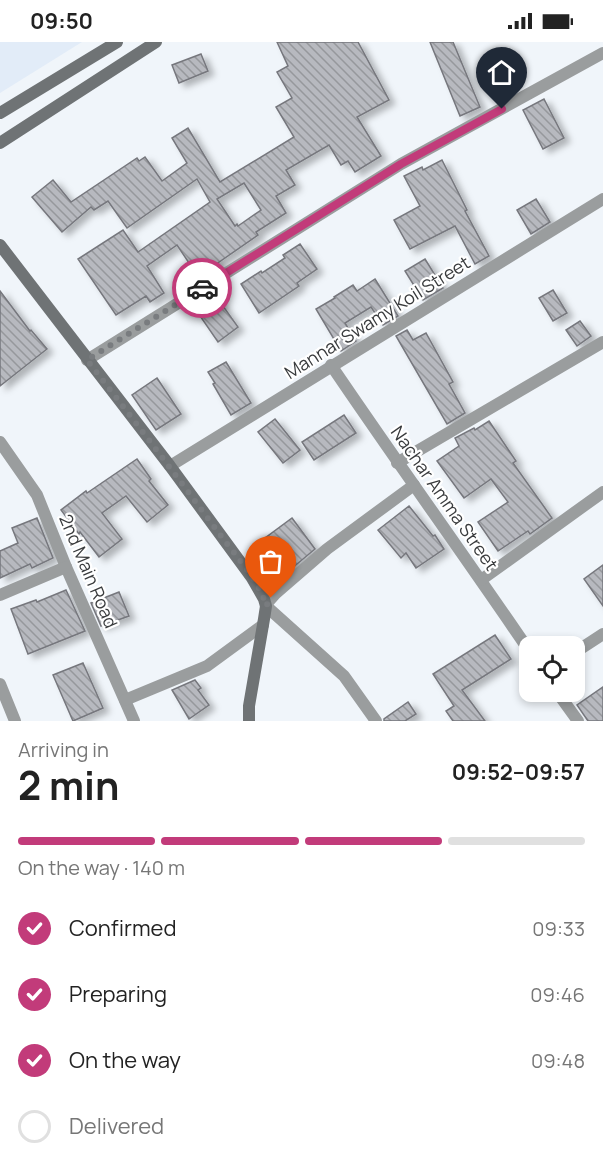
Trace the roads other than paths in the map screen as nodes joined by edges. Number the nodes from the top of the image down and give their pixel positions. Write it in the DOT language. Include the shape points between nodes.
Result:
graph roads {
  1 [pos="117,42"];
  2 [pos="156,42"];
  3 [pos="603,53"];
  4 [pos="0,113"];
  5 [pos="0,143"];
  6 [pos="603,199"];
  7 [pos="0,245"];
  8 [pos="603,342"];
  9 [pos="87,360"];
  10 [pos="331,365"];
  11 [pos="0,442"];
  12 [pos="397,463"];
  13 [pos="170,466"];
  14 [pos="414,485"];
  15 [pos="603,492"];
  16 [pos="66,567"];
  17 [pos="481,580"];
  18 [pos="0,595"];
  19 [pos="266,606"];
  20 [pos="263,625"];
  21 [pos="603,634"];
  22 [pos="519,636"];
  23 [pos="585,646"];
  24 [pos="0,684"];
  25 [pos="125,700"];
  26 [pos="564,702"];
  27 [pos="15,721"];
  28 [pos="134,721"];
  29 [pos="249,721"];
  30 [pos="376,721"];
  31 [pos="578,721"];
  1 -- 4 [label="main road"];
  2 -- 5 [label="main road"];
  3 -- 9 [label="street" via="401,164"];
  6 -- 10 [label="street, Mannar Swamy Koil Street"];
  7 -- 9 [label="main road"];
  8 -- 12 [label="street"];
  9 -- 13 [label="main road"];
  10 -- 12 [label="street, Nachar Amma Street"];
  10 -- 13 [label="street, Mannar Swamy Koil Street"];
  11 -- 16 [label="street, 2nd Main Road" via="37,495"];
  12 -- 14 [label="street, Nachar Amma Street"];
  13 -- 19 [label="main road" via="252,578"];
  14 -- 17 [label="street, Nachar Amma Street"];
  14 -- 19 [label="street" via="327,549"];
  15 -- 17 [label="street"];
  16 -- 18 [label="street"];
  16 -- 25 [label="street, 2nd Main Road"];
  17 -- 22 [label="street, Nachar Amma Street"];
  19 -- 20 [label="main road"];
  19 -- 30 [label="street" via="344,676"];
  20 -- 25 [label="street" via="207,666"];
  20 -- 29 [label="main road"];
  21 -- 23 [label="street"];
  24 -- 27 [label="street"];
  25 -- 28 [label="street, 2nd Main Road"];
  26 -- 31 [label="street"];
}
